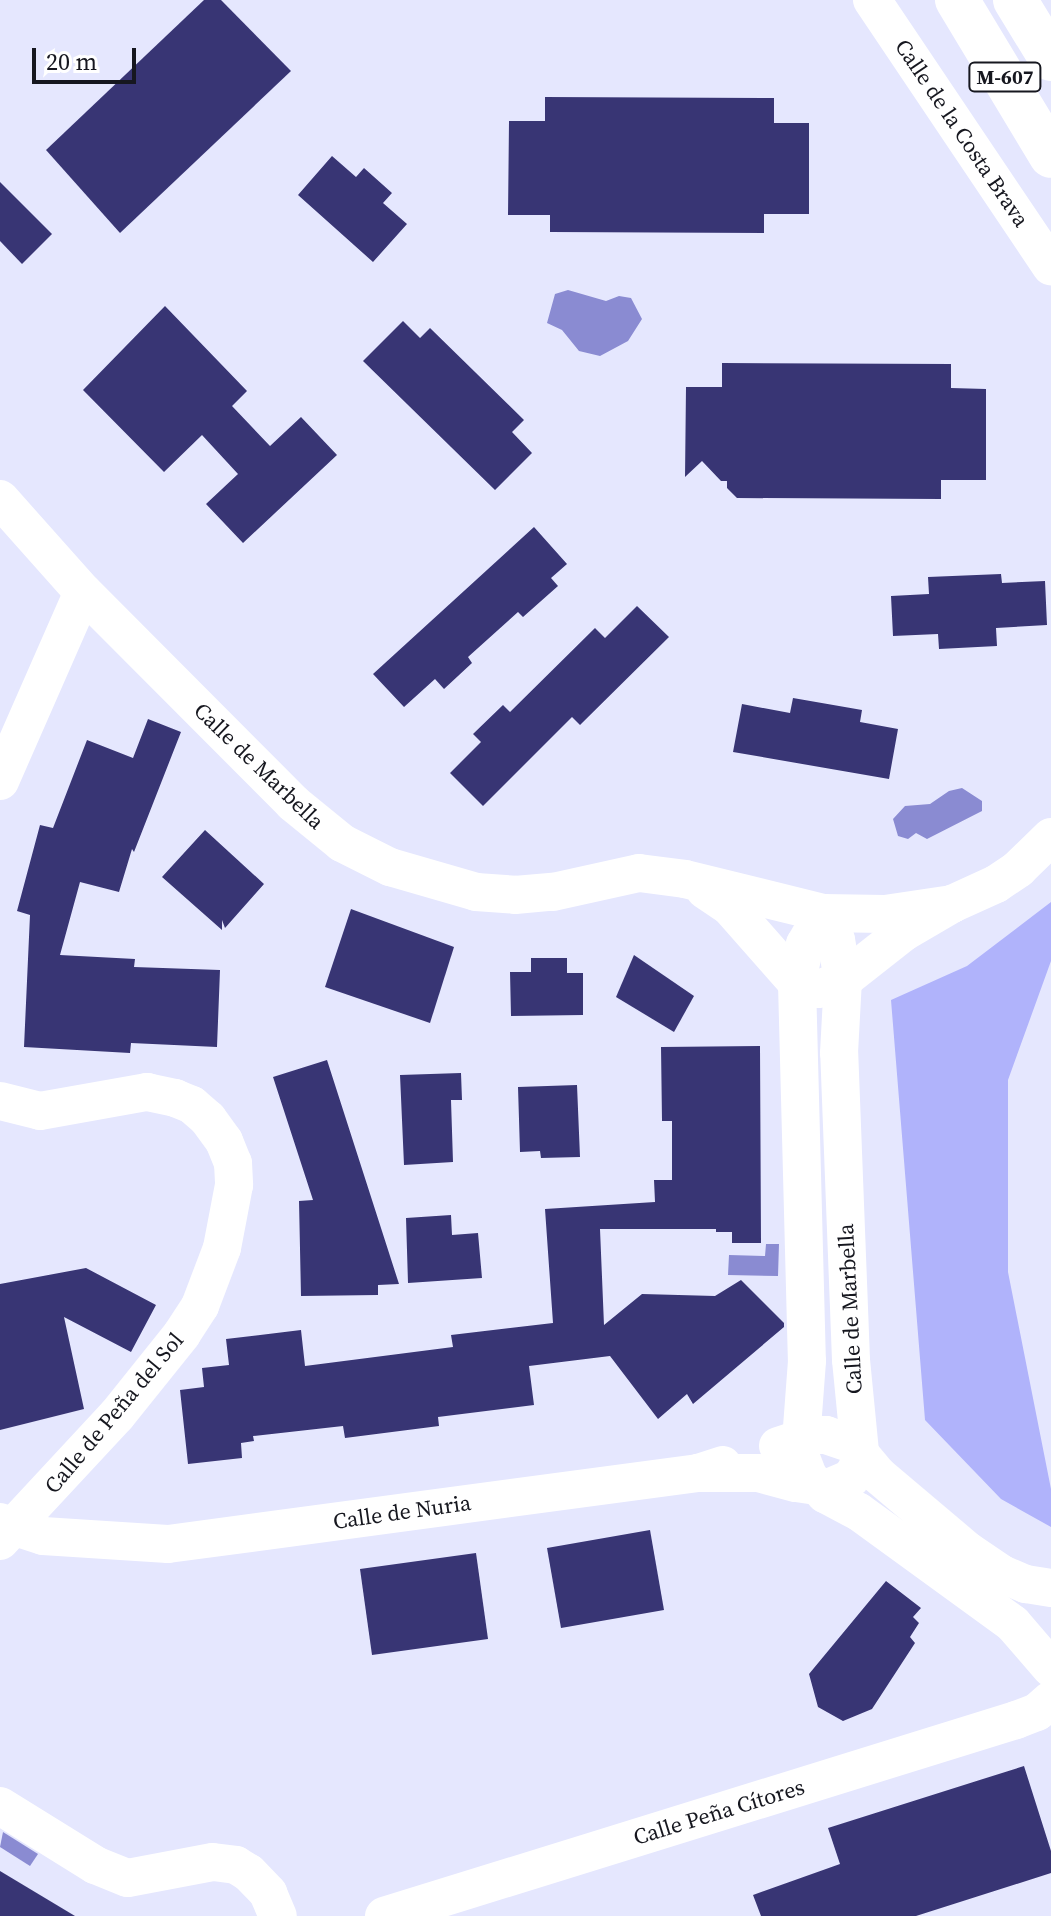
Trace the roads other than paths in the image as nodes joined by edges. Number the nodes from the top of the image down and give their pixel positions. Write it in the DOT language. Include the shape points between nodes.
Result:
graph roads {
  1 [pos="872,0"];
  2 [pos="957,0"];
  3 [pos="978,0"];
  4 [pos="1015,0"];
  5 [pos="1051,59"];
  6 [pos="1051,103"];
  7 [pos="1051,156"];
  8 [pos="1051,266"];
  9 [pos="0,499"];
  10 [pos="83,592"];
  11 [pos="0,781"];
  12 [pos="1051,837"];
  13 [pos="685,879"];
  14 [pos="952,904"];
  15 [pos="823,913"];
  16 [pos="843,980"];
  17 [pos="797,983"];
  18 [pos="0,1101"];
  19 [pos="800,1437"];
  20 [pos="862,1453"];
  21 [pos="698,1473"];
  22 [pos="818,1486"];
  23 [pos="5,1530"];
  24 [pos="1051,1588"];
  25 [pos="1051,1668"];
  26 [pos="1051,1700"];
  27 [pos="0,1806"];
  28 [pos="278,1916"];
  29 [pos="384,1916"];
  1 -- 8 [label="street, Calle de la Costa Brava"];
  2 -- 7 [label="highway, M-607"];
  3 -- 6 [label="highway, M-607"];
  4 -- 5 [label="highway, M-607"];
  9 -- 10 [label="street, Calle de Marbella"];
  10 -- 11 [label="street"];
  10 -- 13 [label="street, Calle de Marbella" via="293,803 342,843 378,861 476,892 515,895 639,873"];
  12 -- 14 [label="street" via="996,884"];
  13 -- 15 [label="street, Calle de Marbella"];
  13 -- 17 [label="street, Calle de Marbella" via="730,907"];
  14 -- 15 [label="street, Calle de Marbella" via="885,914"];
  14 -- 16 [label="street" via="879,948"];
  15 -- 16 [label="street, Calle de Marbella" via="836,940"];
  15 -- 17 [label="street, Calle de Marbella" via="805,944"];
  16 -- 17 [label="street" via="818,989"];
  16 -- 20 [label="street, Calle de Marbella" via="839,1053 849,1314"];
  17 -- 19 [label="street, Calle de Marbella" via="807,1361"];
  18 -- 23 [label="street, Calle de Peña del Sol" via="40,1111 147,1092 175,1098 208,1119 224,1141 234,1185 222,1248 200,1306 182,1334 117,1415"];
  19 -- 20 [label="street, Calle de Nuria" via="826,1435"];
  19 -- 21 [label="street, Calle de Nuria"];
  19 -- 22 [label="street" via="804,1467"];
  20 -- 22 [label="street" via="842,1485"];
  20 -- 24 [label="street, Calle de Nuria" via="878,1475 968,1551 1002,1574"];
  21 -- 22 [label="street" via="758,1473"];
  21 -- 23 [label="street, Calle de Nuria" via="168,1544 81,1541"];
  22 -- 25 [label="street" via="1013,1624"];
  26 -- 29 [label="street, Calle Peña Cítores" via="1016,1720"];
  27 -- 28 [label="street" via="95,1865 128,1878 213,1862 236,1865 268,1893"];
}
